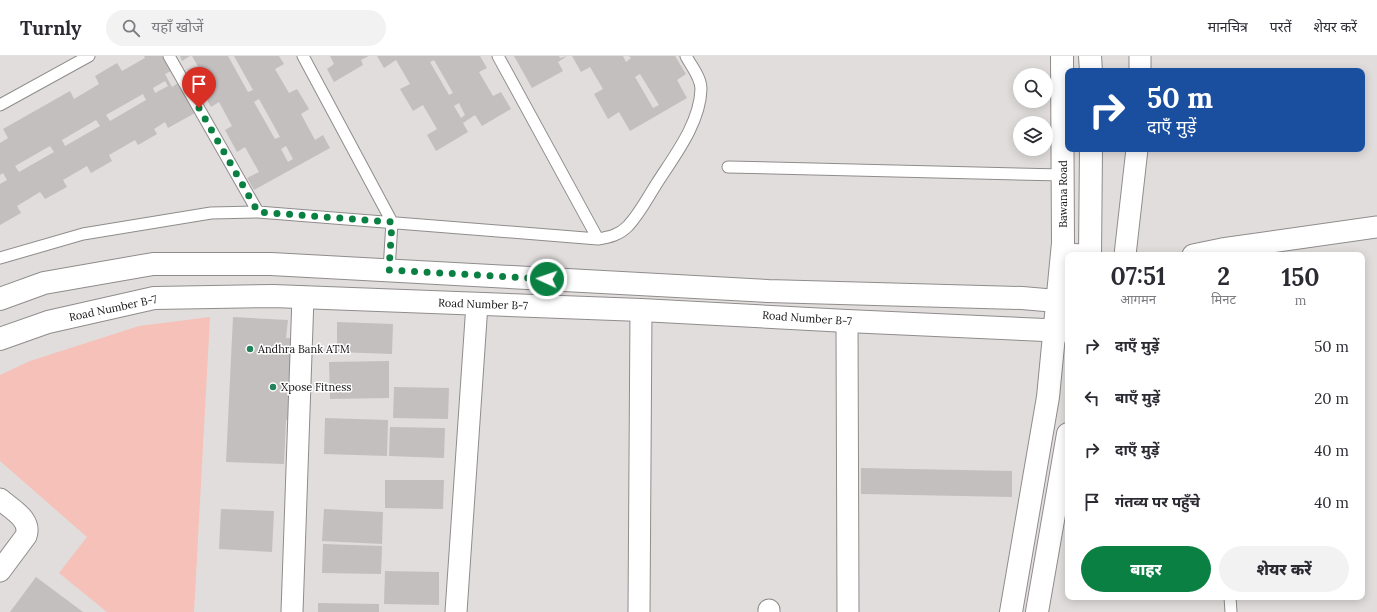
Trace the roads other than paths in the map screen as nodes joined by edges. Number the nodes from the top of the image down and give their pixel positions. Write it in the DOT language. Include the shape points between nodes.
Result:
graph roads {
  1 [pos="89,56"];
  2 [pos="169,56"];
  3 [pos="303,56"];
  4 [pos="498,56"];
  5 [pos="686,56"];
  6 [pos="1062,56"];
  7 [pos="1090,56"];
  8 [pos="1140,56"];
  9 [pos="1091,68"];
  10 [pos="1140,68"];
  11 [pos="0,105"];
  12 [pos="1091,152"];
  13 [pos="1136,152"];
  14 [pos="728,167"];
  15 [pos="1063,175"];
  16 [pos="258,212"];
  17 [pos="392,222"];
  18 [pos="1377,227"];
  19 [pos="598,240"];
  20 [pos="1090,252"];
  21 [pos="1125,252"];
  22 [pos="1208,252"];
  23 [pos="1062,254"];
  24 [pos="1065,254"];
  25 [pos="0,258"];
  26 [pos="389,270"];
  27 [pos="304,297"];
  28 [pos="0,299"];
  29 [pos="1062,302"];
  30 [pos="477,304"];
  31 [pos="641,310"];
  32 [pos="847,321"];
  33 [pos="1061,331"];
  34 [pos="0,339"];
  35 [pos="1065,451"];
  36 [pos="0,499"];
  37 [pos="0,571"];
  38 [pos="1230,600"];
  39 [pos="292,612"];
  40 [pos="456,612"];
  41 [pos="639,612"];
  42 [pos="848,612"];
  43 [pos="1011,612"];
  44 [pos="1037,612"];
  45 [pos="1231,612"];
  1 -- 11 [label="lane"];
  2 -- 16 [label="lane"];
  3 -- 17 [label="lane"];
  4 -- 19 [label="lane"];
  5 -- 19 [label="lane" via="701,87 699,103 686,137 627,226 614,236"];
  6 -- 15 [label="street, Bawana Road"];
  7 -- 9 [label="street"];
  8 -- 10 [label="street"];
  12 -- 20 [label="street"];
  13 -- 21 [label="street"];
  14 -- 15 [label="lane"];
  15 -- 23 [label="street, Bawana Road"];
  16 -- 17 [label="lane"];
  16 -- 25 [label="lane" via="211,213 83,234"];
  17 -- 19 [label="lane"];
  17 -- 26 [label="lane"];
  18 -- 22 [label="street"];
  23 -- 24 [label="street"];
  23 -- 29 [label="street, Bawana Road"];
  26 -- 28 [label="street" via="271,264 153,264 44,283"];
  26 -- 29 [label="street" via="768,291 1022,298"];
  27 -- 30 [label="street, Road Number B-7"];
  27 -- 34 [label="street, Road Number B-7" via="154,298 48,322"];
  27 -- 39 [label="street"];
  29 -- 33 [label="street, Bawana Road"];
  30 -- 31 [label="street, Road Number B-7"];
  30 -- 40 [label="street"];
  31 -- 32 [label="street, Road Number B-7"];
  31 -- 41 [label="street"];
  32 -- 33 [label="street, Road Number B-7"];
  32 -- 42 [label="street"];
  33 -- 43 [label="street, Bawana Road"];
  35 -- 44 [label="street"];
  36 -- 37 [label="street" via="24,519 28,530"];
  38 -- 45 [label="lane"];
}
